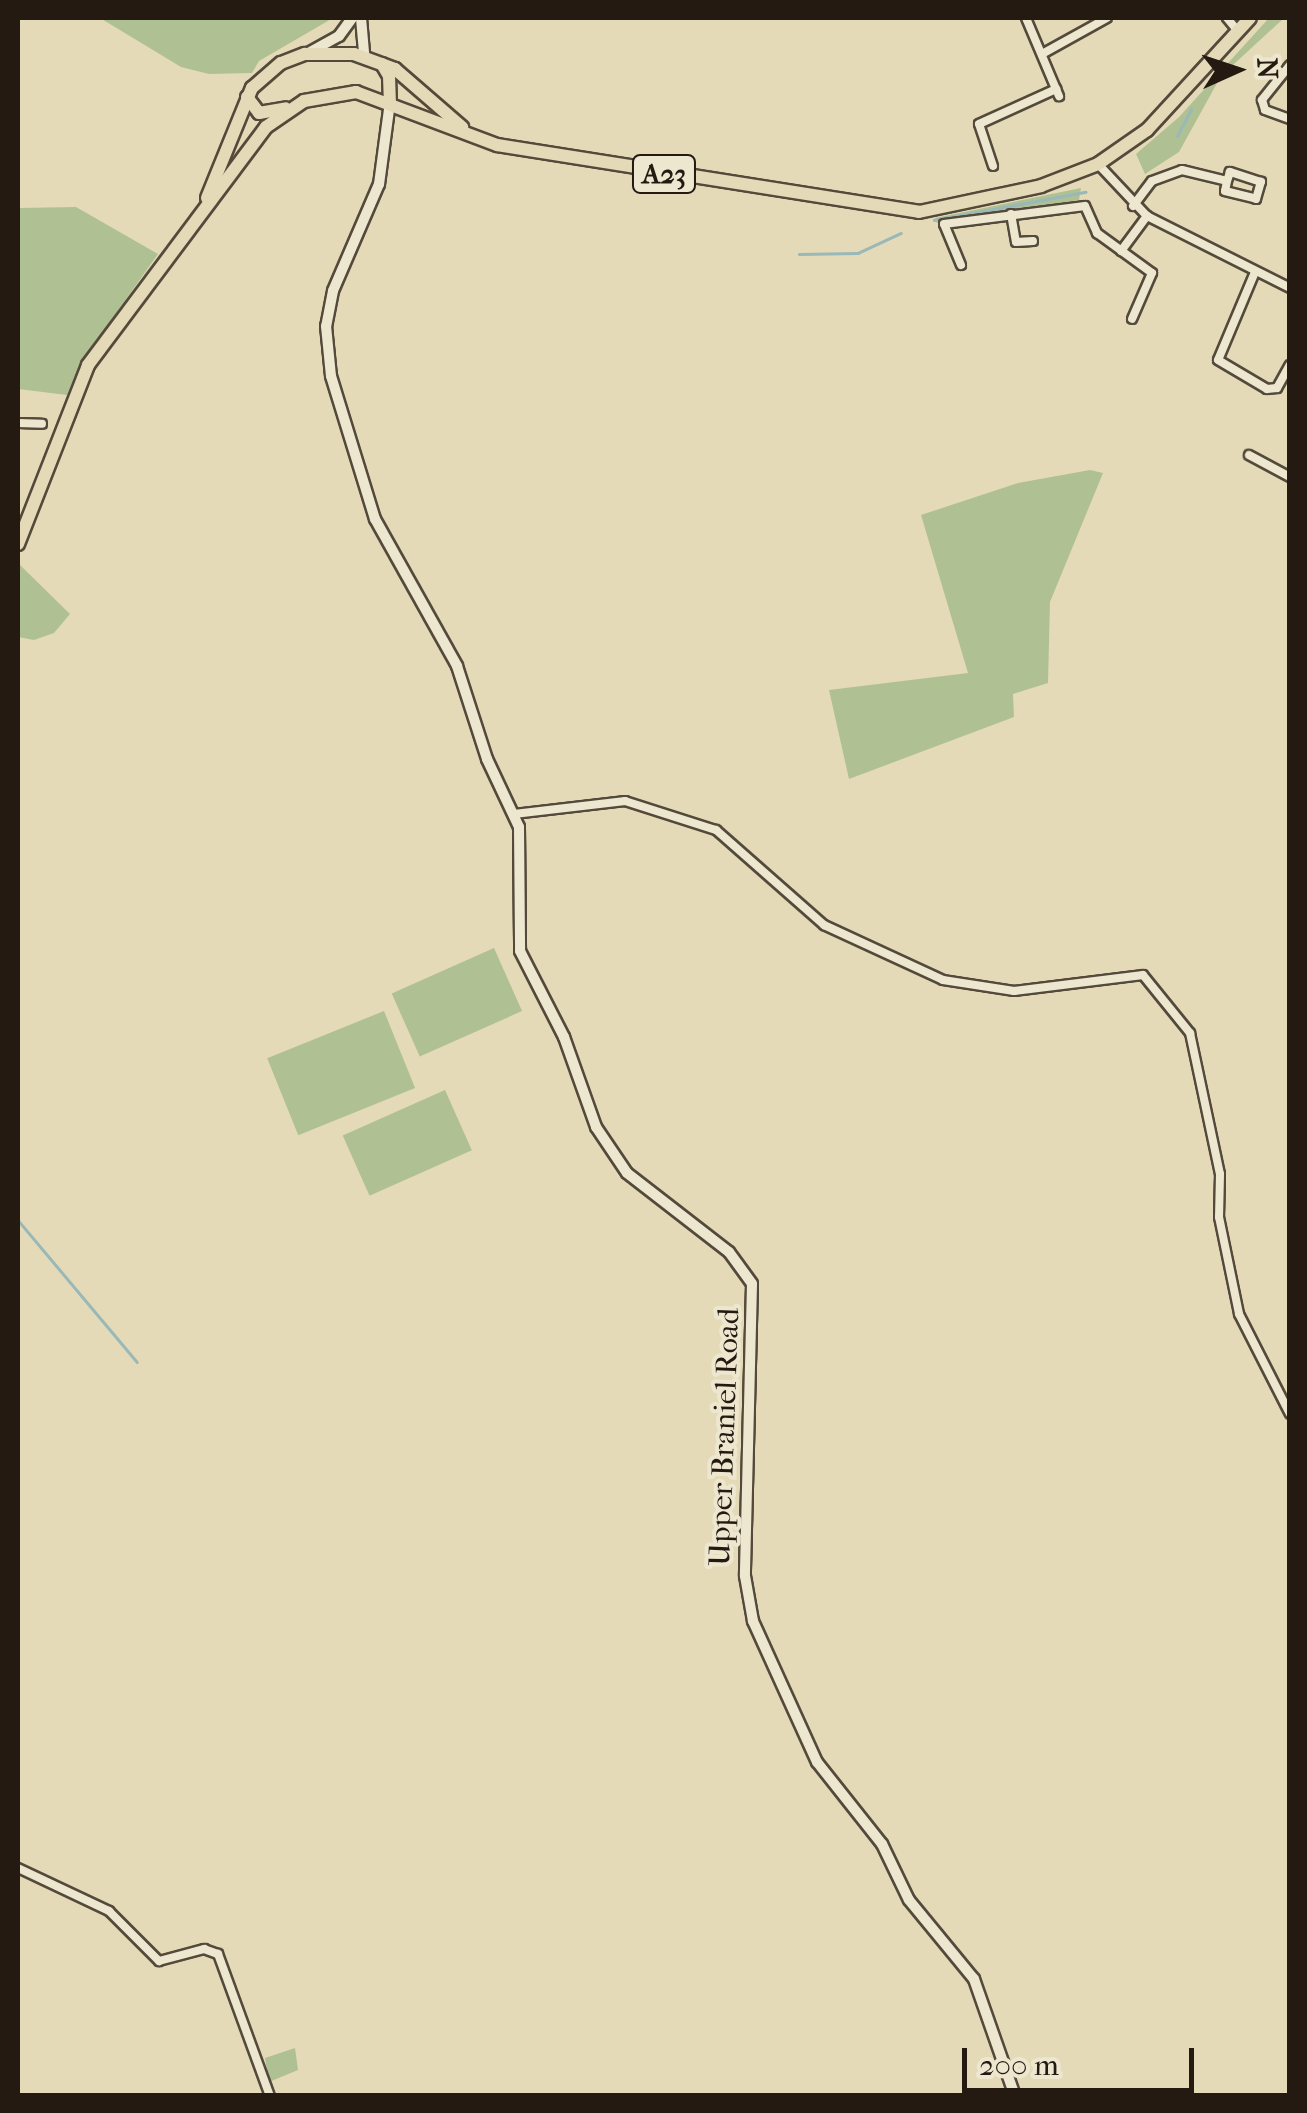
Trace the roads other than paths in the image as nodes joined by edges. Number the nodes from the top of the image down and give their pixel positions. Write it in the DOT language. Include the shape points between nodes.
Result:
graph roads {
  1 [pos="352,18"];
  2 [pos="361,18"];
  3 [pos="1026,18"];
  4 [pos="1107,18"];
  5 [pos="1228,18"];
  6 [pos="1250,18"];
  7 [pos="1237,30"];
  8 [pos="305,54"];
  9 [pos="1042,54"];
  10 [pos="364,56"];
  11 [pos="380,62"];
  12 [pos="1290,65"];
  13 [pos="247,96"];
  14 [pos="384,100"];
  15 [pos="298,104"];
  16 [pos="1290,119"];
  17 [pos="478,137"];
  18 [pos="985,148"];
  19 [pos="974,152"];
  20 [pos="1098,164"];
  21 [pos="993,166"];
  22 [pos="1227,181"];
  23 [pos="1134,206"];
  24 [pos="1010,214"];
  25 [pos="1147,216"];
  26 [pos="194,222"];
  27 [pos="1033,242"];
  28 [pos="1122,251"];
  29 [pos="961,265"];
  30 [pos="1254,272"];
  31 [pos="1290,288"];
  32 [pos="1132,319"];
  33 [pos="1290,365"];
  34 [pos="18,423"];
  35 [pos="42,424"];
  36 [pos="1249,455"];
  37 [pos="1290,478"];
  38 [pos="18,539"];
  39 [pos="514,814"];
  40 [pos="1290,1414"];
  41 [pos="18,1868"];
  42 [pos="270,2096"];
  43 [pos="1015,2096"];
  1 -- 8 [label="street" via="340,36"];
  2 -- 10 [label="street"];
  3 -- 9 [label="street"];
  4 -- 9 [label="street"];
  5 -- 7 [label="street"];
  6 -- 7 [label="main road, A23"];
  7 -- 20 [label="main road, A23" via="1147,130"];
  8 -- 10 [label="main road, A23"];
  8 -- 13 [label="main road, A23" via="281,63"];
  9 -- 18 [label="street" via="1057,92 979,124"];
  10 -- 11 [label="main road, A23"];
  11 -- 14 [label="main road" via="390,76"];
  11 -- 17 [label="main road, A23"];
  12 -- 16 [label="street" via="1266,86 1262,106"];
  13 -- 15 [label="main road, A23" via="259,113"];
  13 -- 26 [label="main road, A23"];
  14 -- 15 [label="main road, A23" via="330,92"];
  14 -- 17 [label="main road, A23"];
  14 -- 39 [label="street, Upper Braniel Road" via="389,124 371,209 333,291 328,357 375,519 457,666 487,759"];
  15 -- 26 [label="main road, A23" via="266,128"];
  17 -- 20 [label="main road, A23" via="626,168 919,212 1041,186"];
  18 -- 19 [label="street"];
  18 -- 21 [label="street"];
  20 -- 23 [label="street"];
  22 -- 22 [label="street" via="1230,172 1261,182 1256,199 1225,191"];
  22 -- 23 [label="street" via="1174,171 1152,181"];
  23 -- 25 [label="street"];
  24 -- 27 [label="street" via="1016,242"];
  24 -- 28 [label="street" via="1085,206 1097,233"];
  24 -- 29 [label="street" via="944,224"];
  25 -- 28 [label="street"];
  25 -- 30 [label="street"];
  26 -- 38 [label="main road, A23" via="82,376"];
  28 -- 32 [label="street" via="1152,273"];
  30 -- 31 [label="street"];
  30 -- 33 [label="street" via="1218,360 1267,389 1277,388"];
  34 -- 35 [label="street"];
  36 -- 37 [label="street"];
  39 -- 40 [label="street" via="625,801 716,830 824,925 943,980 1014,992 1143,975 1190,1033 1220,1174 1219,1217 1238,1314"];
  39 -- 43 [label="street, Upper Braniel Road" via="520,952 564,1037 596,1127 627,1173 730,1252 752,1284 745,1576 754,1621 817,1762 882,1844 909,1900 974,1979"];
  41 -- 42 [label="street" via="109,1911 159,1961 204,1949 218,1954"];
}
